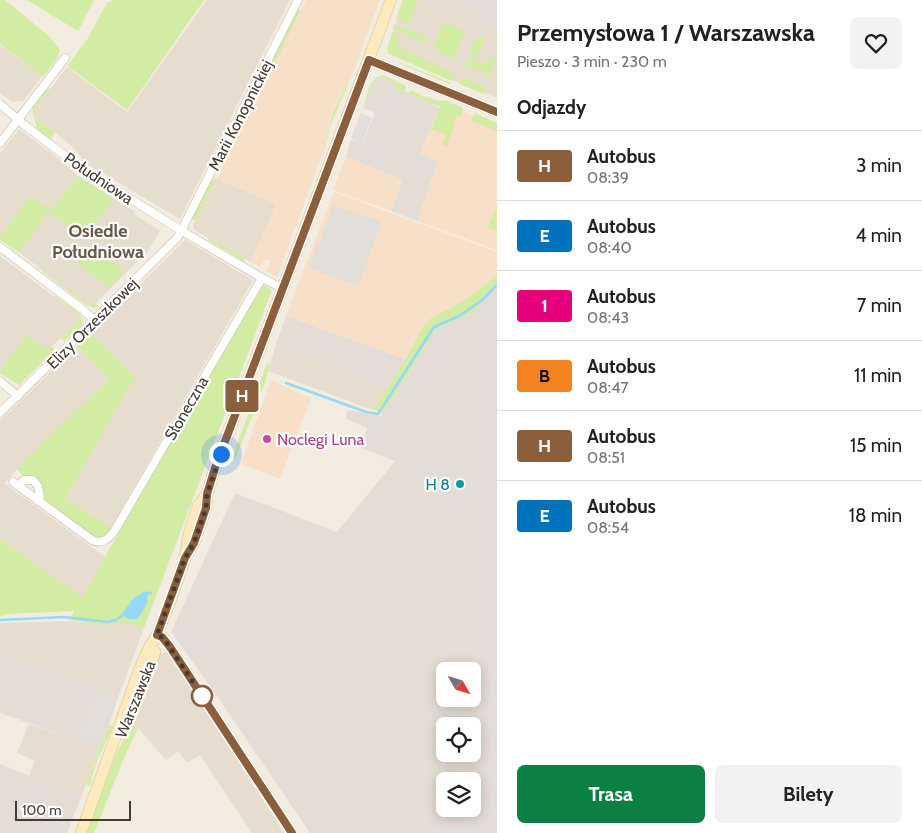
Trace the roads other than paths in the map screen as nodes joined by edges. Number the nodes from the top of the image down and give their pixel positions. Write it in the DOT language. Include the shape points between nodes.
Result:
graph roads {
  1 [pos="298,0"];
  2 [pos="391,0"];
  3 [pos="65,58"];
  4 [pos="369,60"];
  5 [pos="0,104"];
  6 [pos="497,112"];
  7 [pos="18,119"];
  8 [pos="0,144"];
  9 [pos="182,231"];
  10 [pos="0,247"];
  11 [pos="262,278"];
  12 [pos="282,288"];
  13 [pos="94,320"];
  14 [pos="0,381"];
  15 [pos="18,396"];
  16 [pos="0,413"];
  17 [pos="38,501"];
  18 [pos="157,635"];
  19 [pos="81,833"];
  20 [pos="292,833"];
  1 -- 9 [label="street, Marii Konopnickiej"];
  2 -- 4 [label="main road, Warszawska"];
  3 -- 7 [label="street"];
  4 -- 6 [label="street"];
  4 -- 12 [label="main road, Warszawska"];
  5 -- 7 [label="street, Południowa"];
  7 -- 8 [label="street"];
  7 -- 9 [label="street, Południowa" via="84,170"];
  9 -- 11 [label="street, Południowa"];
  9 -- 13 [label="street, Elizy Orzeszkowej"];
  10 -- 13 [label="street"];
  11 -- 12 [label="street, Południowa"];
  11 -- 17 [label="street, Słoneczna" via="109,538 92,540"];
  12 -- 18 [label="main road, Warszawska" via="207,494 206,508 194,543 185,558"];
  13 -- 15 [label="street, Elizy Orzeszkowej"];
  14 -- 15 [label="street"];
  15 -- 16 [label="street, Elizy Orzeszkowej"];
  17 -- 17 [label="street" via="16,484 33,480 38,486"];
  18 -- 19 [label="main road, Warszawska" via="142,663"];
  18 -- 20 [label="street" via="170,647"];
}
